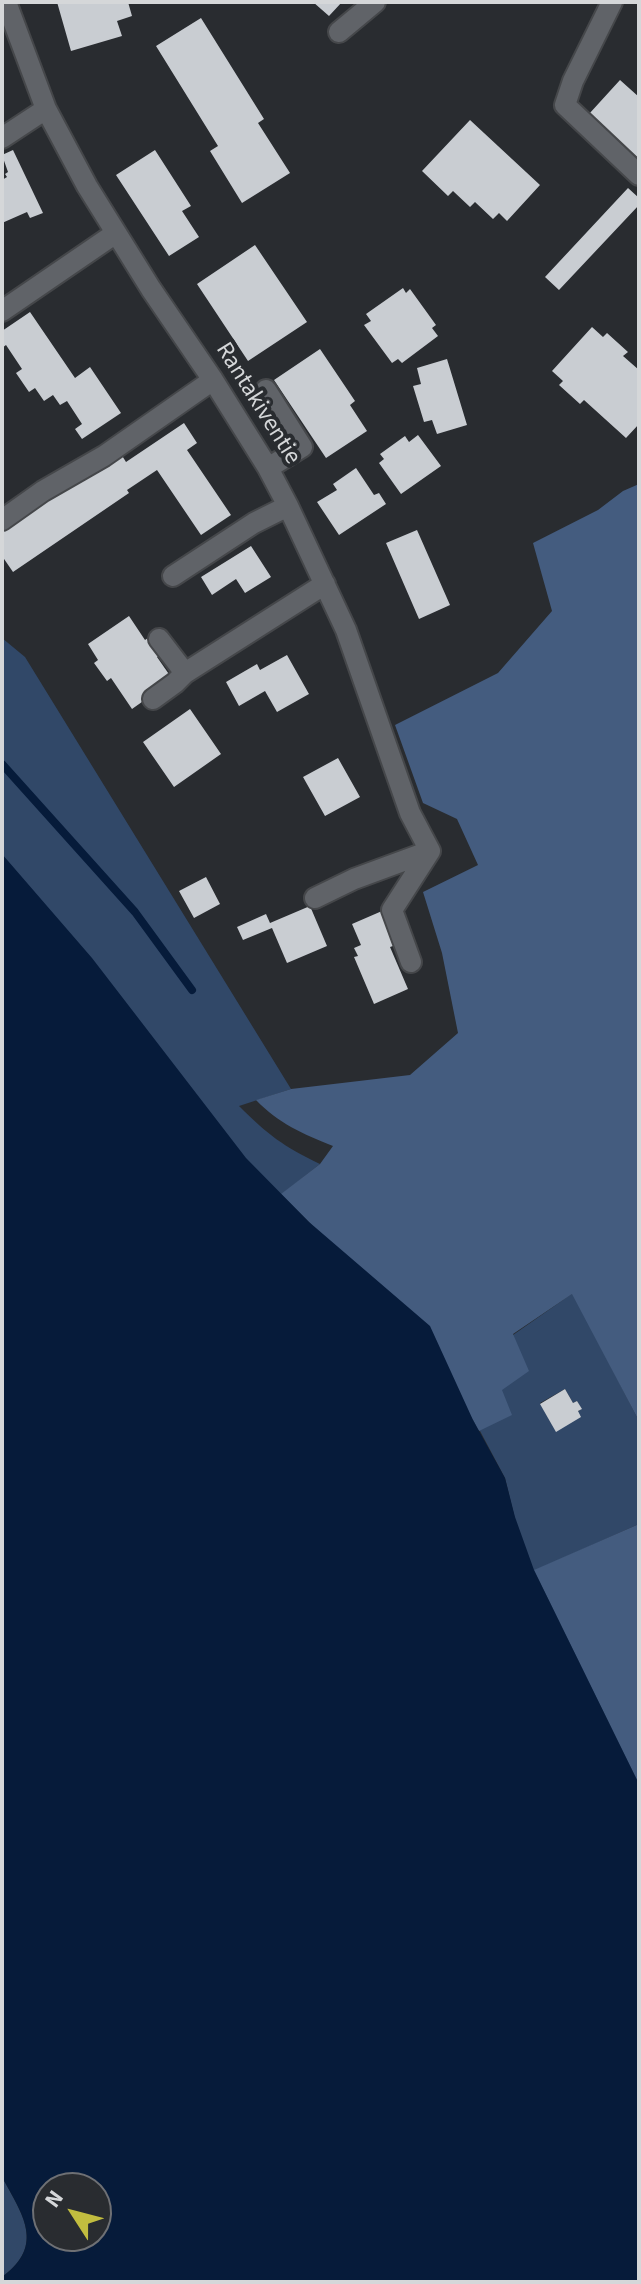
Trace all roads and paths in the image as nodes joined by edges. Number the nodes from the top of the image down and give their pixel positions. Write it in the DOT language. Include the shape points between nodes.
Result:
graph roads {
  1 [pos="6,2"];
  2 [pos="375,2"];
  3 [pos="612,2"];
  4 [pos="339,32"];
  5 [pos="46,109"];
  6 [pos="2,138"];
  7 [pos="639,175"];
  8 [pos="116,233"];
  9 [pos="2,311"];
  10 [pos="213,380"];
  11 [pos="266,390"];
  12 [pos="268,468"];
  13 [pos="288,506"];
  14 [pos="2,520"];
  15 [pos="173,576"];
  16 [pos="325,584"];
  17 [pos="159,639"];
  18 [pos="185,673"];
  19 [pos="153,699"];
  20 [pos="430,851"];
  21 [pos="315,898"];
  22 [pos="411,962"];
  1 -- 5 [label="street, Rantakiventie"];
  2 -- 4 [label="street"];
  3 -- 7 [label="street" via="565,105"];
  5 -- 6 [label="street"];
  5 -- 8 [label="street, Rantakiventie"];
  8 -- 9 [label="street"];
  8 -- 10 [label="street, Rantakiventie"];
  10 -- 12 [label="street, Rantakiventie"];
  10 -- 14 [label="street"];
  11 -- 12 [label="street" via="307,456"];
  12 -- 13 [label="street, Rantakiventie"];
  13 -- 15 [label="street"];
  13 -- 16 [label="street, Rantakiventie"];
  16 -- 18 [label="street"];
  16 -- 20 [label="street, Rantakiventie" via="410,813"];
  17 -- 18 [label="street"];
  18 -- 19 [label="street"];
  20 -- 21 [label="street"];
  20 -- 22 [label="street" via="392,910"];
}
